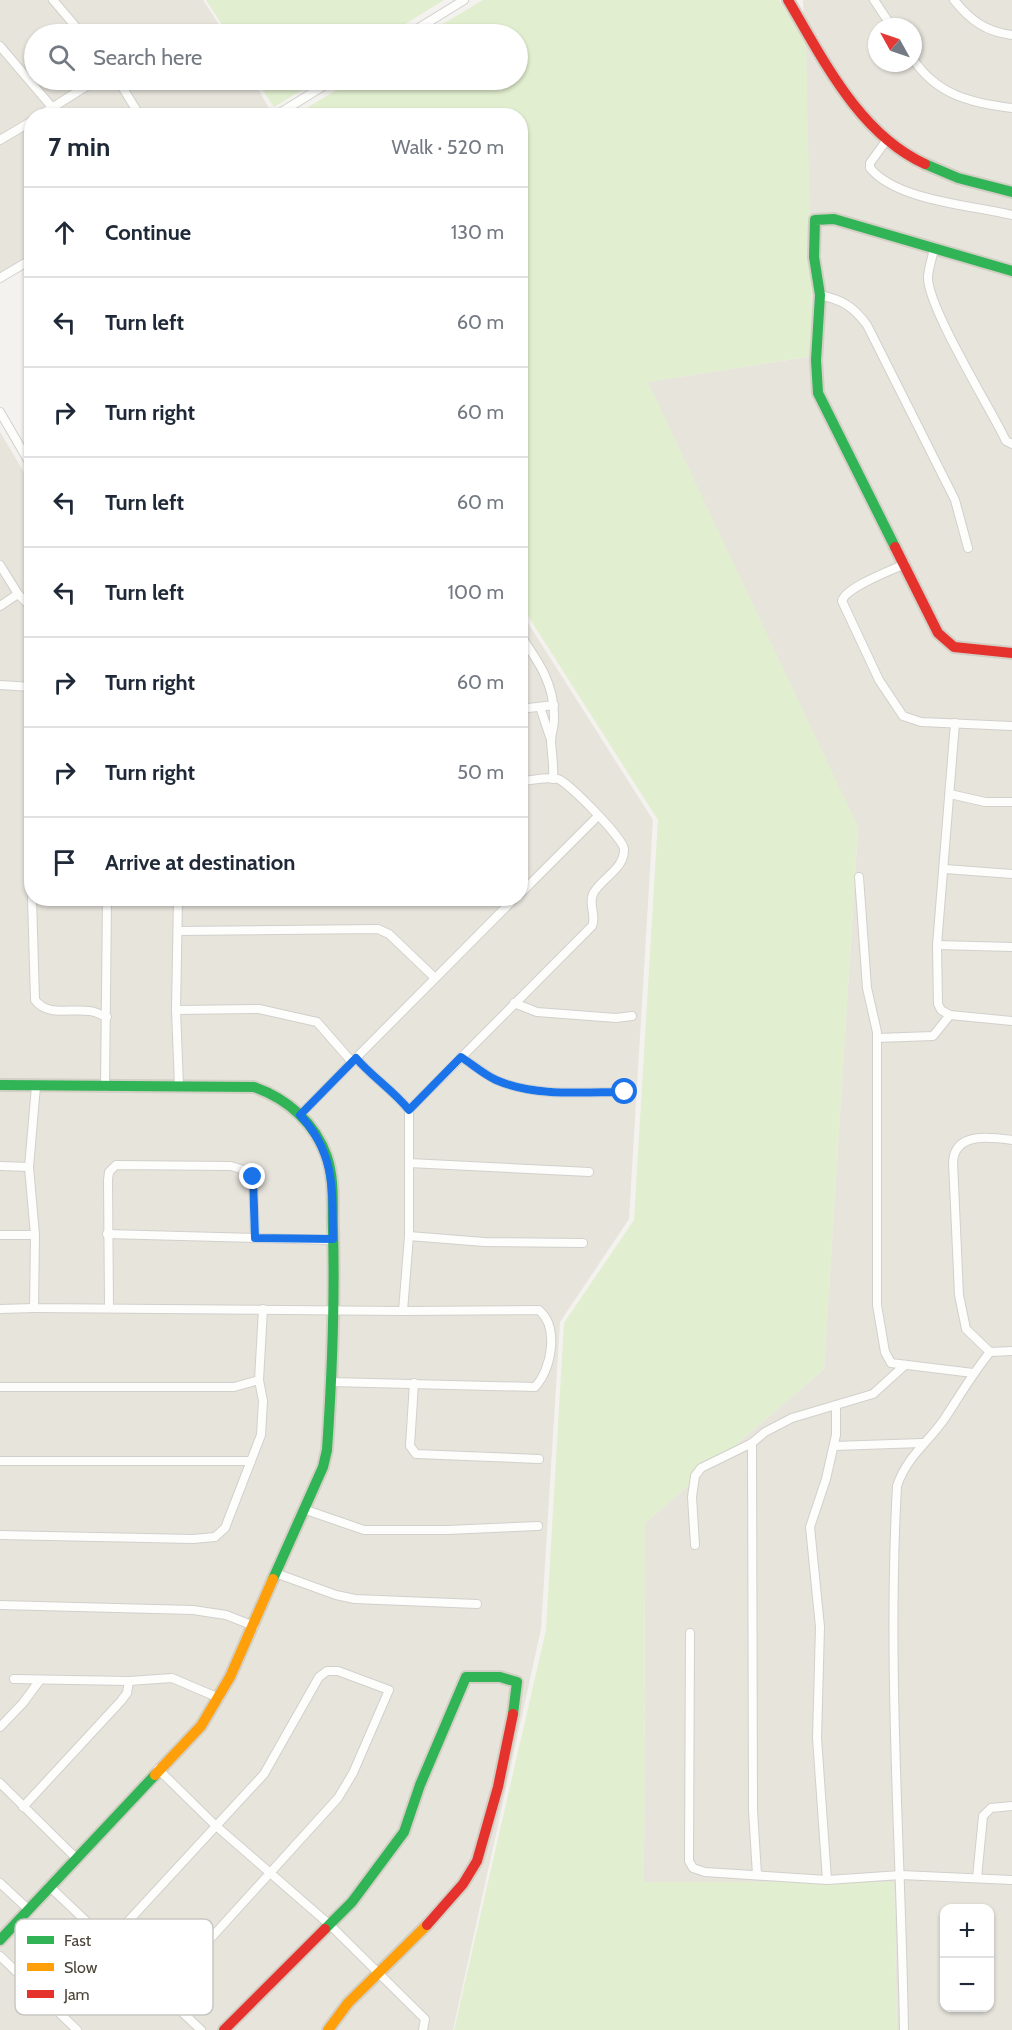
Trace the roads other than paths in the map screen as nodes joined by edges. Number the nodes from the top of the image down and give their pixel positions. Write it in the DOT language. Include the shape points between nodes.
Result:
graph roads {
  1 [pos="53,0"];
  2 [pos="464,0"];
  3 [pos="788,0"];
  4 [pos="874,0"];
  5 [pos="954,0"];
  6 [pos="886,18"];
  7 [pos="73,24"];
  8 [pos="424,24"];
  9 [pos="1012,35"];
  10 [pos="0,46"];
  11 [pos="922,69"];
  12 [pos="24,74"];
  13 [pos="37,90"];
  14 [pos="79,90"];
  15 [pos="124,90"];
  16 [pos="317,90"];
  17 [pos="51,106"];
  18 [pos="49,108"];
  19 [pos="135,108"];
  20 [pos="288,108"];
  21 [pos="1012,108"];
  22 [pos="24,126"];
  23 [pos="0,140"];
  24 [pos="886,141"];
  25 [pos="1012,192"];
  26 [pos="1012,215"];
  27 [pos="934,249"];
  28 [pos="24,264"];
  29 [pos="1012,271"];
  30 [pos="0,278"];
  31 [pos="819,295"];
  32 [pos="0,412"];
  33 [pos="8,425"];
  34 [pos="0,430"];
  35 [pos="1012,444"];
  36 [pos="24,453"];
  37 [pos="968,548"];
  38 [pos="905,564"];
  39 [pos="0,565"];
  40 [pos="18,594"];
  41 [pos="24,600"];
  42 [pos="0,606"];
  43 [pos="528,647"];
  44 [pos="1012,653"];
  45 [pos="0,685"];
  46 [pos="24,686"];
  47 [pos="554,705"];
  48 [pos="540,707"];
  49 [pos="528,708"];
  50 [pos="955,723"];
  51 [pos="1012,726"];
  52 [pos="551,740"];
  53 [pos="553,779"];
  54 [pos="528,781"];
  55 [pos="950,794"];
  56 [pos="1012,802"];
  57 [pos="597,817"];
  58 [pos="945,869"];
  59 [pos="1012,874"];
  60 [pos="859,877"];
  61 [pos="528,886"];
  62 [pos="32,906"];
  63 [pos="107,906"];
  64 [pos="178,906"];
  65 [pos="508,906"];
  66 [pos="178,931"];
  67 [pos="937,945"];
  68 [pos="1012,947"];
  69 [pos="435,978"];
  70 [pos="514,1003"];
  71 [pos="176,1010"];
  72 [pos="950,1015"];
  73 [pos="632,1016"];
  74 [pos="106,1017"];
  75 [pos="1012,1021"];
  76 [pos="877,1038"];
  77 [pos="461,1057"];
  78 [pos="354,1060"];
  79 [pos="0,1085"];
  80 [pos="36,1086"];
  81 [pos="179,1086"];
  82 [pos="105,1088"];
  83 [pos="625,1092"];
  84 [pos="409,1110"];
  85 [pos="300,1115"];
  86 [pos="1012,1140"];
  87 [pos="409,1163"];
  88 [pos="0,1167"];
  89 [pos="29,1167"];
  90 [pos="589,1172"];
  91 [pos="107,1234"];
  92 [pos="0,1235"];
  93 [pos="35,1235"];
  94 [pos="409,1236"];
  95 [pos="255,1238"];
  96 [pos="333,1239"];
  97 [pos="583,1243"];
  98 [pos="34,1308"];
  99 [pos="109,1308"];
  100 [pos="263,1309"];
  101 [pos="335,1309"];
  102 [pos="0,1310"];
  103 [pos="404,1311"];
  104 [pos="1012,1351"];
  105 [pos="990,1352"];
  106 [pos="905,1365"];
  107 [pos="973,1373"];
  108 [pos="259,1380"];
  109 [pos="332,1382"];
  110 [pos="414,1383"];
  111 [pos="0,1387"];
  112 [pos="836,1405"];
  113 [pos="752,1443"];
  114 [pos="922,1443"];
  115 [pos="834,1446"];
  116 [pos="539,1459"];
  117 [pos="0,1461"];
  118 [pos="251,1461"];
  119 [pos="306,1510"];
  120 [pos="537,1526"];
  121 [pos="0,1535"];
  122 [pos="695,1545"];
  123 [pos="278,1574"];
  124 [pos="477,1604"];
  125 [pos="0,1605"];
  126 [pos="254,1626"];
  127 [pos="690,1633"];
  128 [pos="14,1679"];
  129 [pos="40,1680"];
  130 [pos="129,1681"];
  131 [pos="219,1698"];
  132 [pos="0,1727"];
  133 [pos="158,1769"];
  134 [pos="0,1783"];
  135 [pos="1012,1806"];
  136 [pos="23,1807"];
  137 [pos="215,1825"];
  138 [pos="76,1858"];
  139 [pos="268,1873"];
  140 [pos="757,1875"];
  141 [pos="901,1875"];
  142 [pos="977,1878"];
  143 [pos="827,1880"];
  144 [pos="1012,1880"];
  145 [pos="0,1883"];
  146 [pos="49,1886"];
  147 [pos="28,1909"];
  148 [pos="19,1919"];
  149 [pos="84,1919"];
  150 [pos="130,1919"];
  151 [pos="15,1923"];
  152 [pos="330,1925"];
  153 [pos="213,1935"];
  154 [pos="0,1940"];
  155 [pos="0,1956"];
  156 [pos="15,1970"];
  157 [pos="379,1975"];
  158 [pos="61,2015"];
  159 [pos="186,2015"];
  160 [pos="77,2030"];
  161 [pos="201,2030"];
  162 [pos="224,2030"];
  163 [pos="328,2030"];
  164 [pos="423,2030"];
  165 [pos="904,2030"];
  1 -- 7 [label="street"];
  2 -- 8 [label="street"];
  3 -- 24 [label="street" via="841,87"];
  4 -- 6 [label="street"];
  5 -- 9 [label="street" via="984,28"];
  10 -- 12 [label="street"];
  11 -- 21 [label="street" via="934,83 962,99"];
  13 -- 17 [label="street"];
  14 -- 17 [label="street"];
  15 -- 19 [label="street"];
  16 -- 20 [label="street"];
  17 -- 18 [label="street"];
  22 -- 23 [label="street"];
  24 -- 25 [label="street" via="950,176"];
  24 -- 26 [label="street" via="870,163 880,177 912,194"];
  27 -- 29 [label="street"];
  27 -- 31 [label="street" via="834,219 815,220"];
  27 -- 35 [label="street" via="928,277 930,291 1006,441"];
  28 -- 30 [label="street"];
  31 -- 37 [label="street" via="843,300 855,308 867,325 955,500"];
  31 -- 38 [label="street" via="816,360 821,404"];
  32 -- 33 [label="street"];
  33 -- 34 [label="street"];
  33 -- 36 [label="street"];
  38 -- 44 [label="street" via="947,644"];
  38 -- 50 [label="street" via="852,589 843,596 842,603 897,710 921,723"];
  39 -- 40 [label="street"];
  40 -- 41 [label="street"];
  40 -- 42 [label="street"];
  43 -- 47 [label="street" via="546,673"];
  45 -- 46 [label="street"];
  47 -- 48 [label="street"];
  47 -- 52 [label="street"];
  48 -- 49 [label="street"];
  48 -- 52 [label="street"];
  50 -- 51 [label="street"];
  50 -- 55 [label="street"];
  52 -- 53 [label="street"];
  53 -- 54 [label="street"];
  53 -- 57 [label="street" via="572,789"];
  55 -- 56 [label="street" via="985,802"];
  55 -- 58 [label="street"];
  57 -- 61 [label="street"];
  57 -- 70 [label="street" via="615,832 624,849 622,860 593,893 594,923"];
  58 -- 59 [label="street"];
  58 -- 67 [label="street"];
  60 -- 76 [label="street" via="867,988"];
  62 -- 74 [label="street" via="35,1000 52,1011 90,1011"];
  63 -- 74 [label="street"];
  64 -- 66 [label="street"];
  65 -- 69 [label="street"];
  66 -- 69 [label="street" via="378,928 389,933"];
  66 -- 71 [label="street"];
  67 -- 68 [label="street"];
  67 -- 72 [label="street" via="938,1004"];
  69 -- 78 [label="street"];
  70 -- 73 [label="street" via="537,1012"];
  70 -- 77 [label="street"];
  71 -- 78 [label="street" via="259,1009 306,1019 323,1027"];
  71 -- 81 [label="street"];
  72 -- 75 [label="street"];
  72 -- 76 [label="street" via="933,1036"];
  74 -- 82 [label="street"];
  76 -- 106 [label="street" via="877,1305 885,1352 891,1364"];
  77 -- 83 [label="street" via="510,1085 566,1092"];
  77 -- 84 [label="street"];
  78 -- 84 [label="street"];
  78 -- 85 [label="street"];
  79 -- 80 [label="street"];
  80 -- 82 [label="street"];
  80 -- 89 [label="street"];
  81 -- 82 [label="street"];
  81 -- 85 [label="street" via="254,1087 278,1095"];
  84 -- 87 [label="street"];
  85 -- 96 [label="street" via="328,1159"];
  86 -- 105 [label="street" via="965,1139 953,1152 959,1295 966,1329"];
  87 -- 90 [label="street"];
  87 -- 94 [label="street"];
  88 -- 89 [label="street"];
  89 -- 93 [label="street"];
  91 -- 95 [label="street"];
  91 -- 95 [label="street" via="108,1180 112,1168 120,1163 163,1163 231,1166 247,1171 253,1177"];
  91 -- 99 [label="street"];
  92 -- 93 [label="street"];
  93 -- 98 [label="street"];
  94 -- 97 [label="street"];
  94 -- 103 [label="street"];
  95 -- 96 [label="street"];
  96 -- 101 [label="street"];
  98 -- 99 [label="street"];
  98 -- 102 [label="street"];
  99 -- 100 [label="street"];
  100 -- 101 [label="street"];
  100 -- 108 [label="street"];
  101 -- 103 [label="street"];
  101 -- 109 [label="street"];
  103 -- 110 [label="street" via="538,1310 550,1324 552,1338 545,1370 535,1387"];
  104 -- 105 [label="street"];
  105 -- 107 [label="street"];
  106 -- 107 [label="street"];
  106 -- 112 [label="street" via="873,1394"];
  107 -- 114 [label="street" via="944,1420"];
  108 -- 111 [label="street" via="234,1387"];
  108 -- 118 [label="street" via="263,1401 261,1435"];
  109 -- 110 [label="street"];
  109 -- 119 [label="street" via="327,1450"];
  110 -- 116 [label="street" via="410,1446 416,1454"];
  112 -- 113 [label="street" via="792,1418"];
  112 -- 115 [label="street"];
  113 -- 122 [label="street" via="701,1468 695,1476"];
  113 -- 140 [label="street" via="753,1810"];
  114 -- 115 [label="street"];
  114 -- 141 [label="street" via="902,1470 896,1496 893,1721"];
  115 -- 143 [label="street" via="810,1527 819,1627 817,1738"];
  117 -- 118 [label="street"];
  118 -- 121 [label="street" via="225,1528 215,1537"];
  119 -- 120 [label="street" via="364,1530"];
  119 -- 123 [label="street"];
  123 -- 124 [label="street" via="355,1599"];
  123 -- 126 [label="street"];
  125 -- 126 [label="street" via="193,1610 226,1615"];
  126 -- 131 [label="street"];
  127 -- 140 [label="street" via="689,1861 693,1868 705,1872"];
  128 -- 129 [label="street"];
  129 -- 130 [label="street"];
  129 -- 132 [label="street"];
  130 -- 131 [label="street" via="171,1678"];
  130 -- 136 [label="street" via="122,1701"];
  131 -- 133 [label="street" via="201,1726"];
  133 -- 137 [label="street"];
  133 -- 138 [label="street"];
  134 -- 136 [label="street"];
  135 -- 142 [label="street" via="991,1809 983,1816"];
  136 -- 138 [label="street"];
  137 -- 139 [label="street"];
  137 -- 139 [label="street" via="264,1774 319,1677 327,1671 338,1671 389,1690 338,1798"];
  137 -- 150 [label="street"];
  138 -- 146 [label="street"];
  139 -- 152 [label="street"];
  139 -- 153 [label="street"];
  140 -- 143 [label="street"];
  141 -- 142 [label="street"];
  141 -- 143 [label="street"];
  141 -- 165 [label="street"];
  142 -- 144 [label="street"];
  145 -- 147 [label="street"];
  146 -- 147 [label="street"];
  146 -- 149 [label="street"];
  147 -- 148 [label="street"];
  151 -- 154 [label="street"];
  152 -- 157 [label="street"];
  152 -- 157 [label="street" via="404,1832 466,1677 500,1677 517,1682 498,1787 477,1861 464,1884"];
  152 -- 162 [label="street"];
  155 -- 156 [label="street"];
  157 -- 163 [label="street" via="348,2003"];
  157 -- 164 [label="street" via="425,2019"];
  158 -- 160 [label="street"];
  159 -- 161 [label="street"];
}
